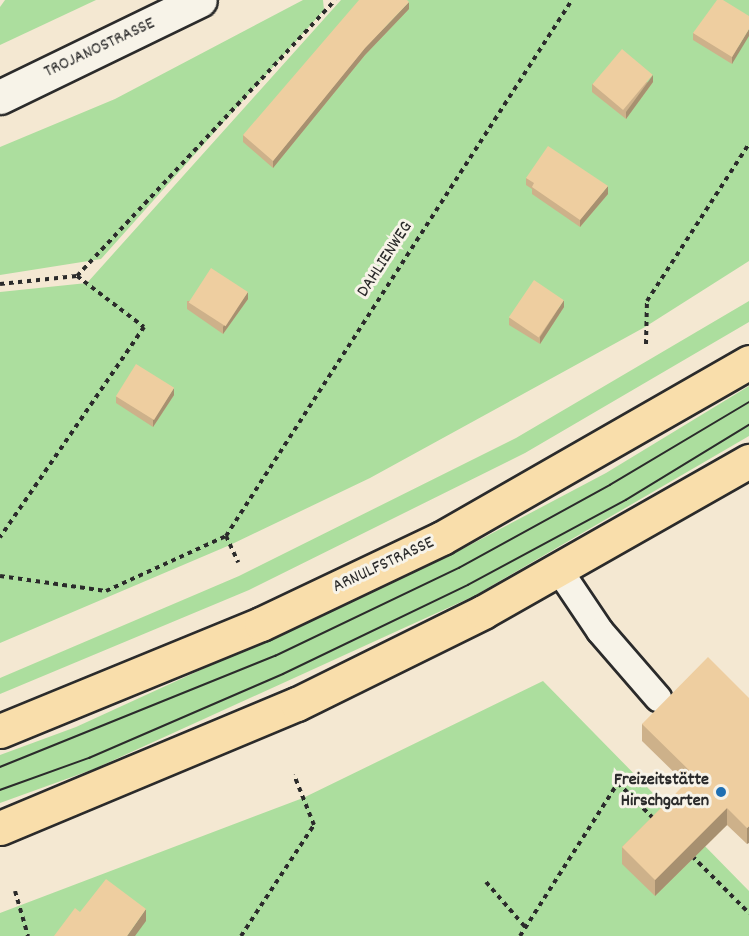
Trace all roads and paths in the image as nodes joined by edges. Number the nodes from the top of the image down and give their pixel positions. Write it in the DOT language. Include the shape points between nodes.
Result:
graph roads {
  1 [pos="200,0"];
  2 [pos="335,0"];
  3 [pos="572,0"];
  4 [pos="0,97"];
  5 [pos="749,144"];
  6 [pos="77,276"];
  7 [pos="0,284"];
  8 [pos="646,344"];
  9 [pos="749,362"];
  10 [pos="749,461"];
  11 [pos="225,536"];
  12 [pos="0,537"];
  13 [pos="238,562"];
  14 [pos="559,570"];
  15 [pos="0,576"];
  16 [pos="658,698"];
  17 [pos="0,731"];
  18 [pos="294,775"];
  19 [pos="659,823"];
  20 [pos="0,828"];
  21 [pos="683,848"];
  22 [pos="486,882"];
  23 [pos="15,891"];
  24 [pos="749,913"];
  25 [pos="526,928"];
  26 [pos="28,936"];
  27 [pos="242,936"];
  28 [pos="520,936"];
  1 -- 4 [label="street, TROJANOSTRASSE"];
  2 -- 6 [label="path"];
  3 -- 11 [label="path, DAHLIENWEG"];
  5 -- 8 [label="path" via="647,301"];
  6 -- 7 [label="path"];
  6 -- 12 [label="path" via="144,327"];
  9 -- 17 [label="main road, ARNULFSTRASSE" via="442,538 261,624"];
  10 -- 14 [label="main road"];
  11 -- 13 [label="path"];
  11 -- 15 [label="path" via="106,591"];
  14 -- 16 [label="lane" via="600,631"];
  14 -- 20 [label="main road" via="297,704"];
  18 -- 27 [label="path" via="314,825"];
  19 -- 25 [label="path" via="618,783"];
  21 -- 24 [label="path"];
  22 -- 25 [label="path"];
  23 -- 26 [label="path"];
  25 -- 28 [label="path"];
}
